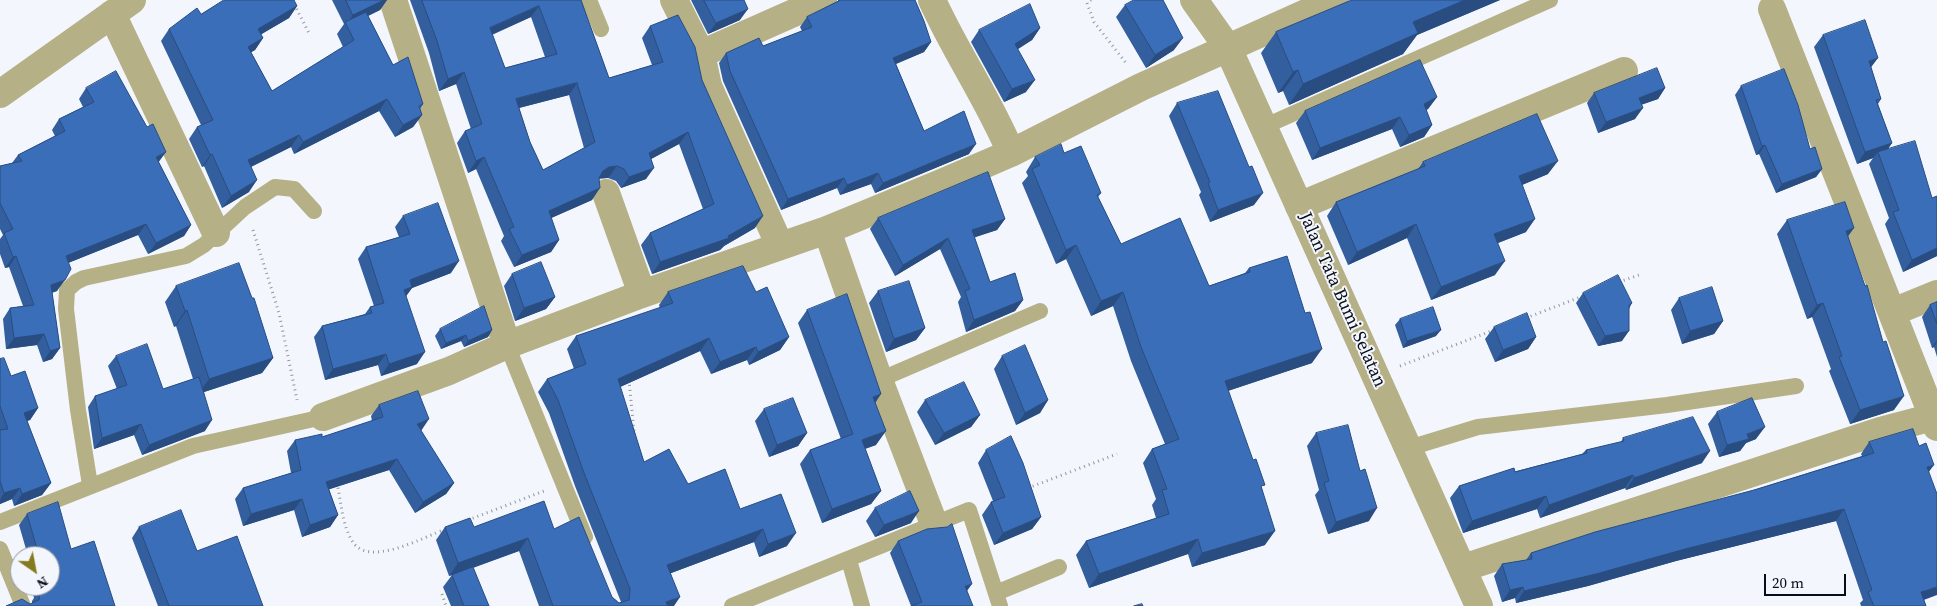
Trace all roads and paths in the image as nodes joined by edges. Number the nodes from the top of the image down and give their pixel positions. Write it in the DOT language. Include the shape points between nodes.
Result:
graph roads {
  1 [pos="292,0"];
  2 [pos="393,0"];
  3 [pos="589,0"];
  4 [pos="674,0"];
  5 [pos="822,0"];
  6 [pos="932,0"];
  7 [pos="1091,0"];
  8 [pos="1194,0"];
  9 [pos="1335,0"];
  10 [pos="1550,0"];
  11 [pos="122,7"];
  12 [pos="1772,10"];
  13 [pos="601,29"];
  14 [pos="310,35"];
  15 [pos="1228,48"];
  16 [pos="702,54"];
  17 [pos="1624,71"];
  18 [pos="1141,86"];
  19 [pos="0,94"];
  20 [pos="1263,127"];
  21 [pos="1011,153"];
  22 [pos="606,193"];
  23 [pos="1299,206"];
  24 [pos="246,207"];
  25 [pos="314,210"];
  26 [pos="827,230"];
  27 [pos="216,233"];
  28 [pos="780,246"];
  29 [pos="1639,275"];
  30 [pos="1612,285"];
  31 [pos="642,294"];
  32 [pos="1937,294"];
  33 [pos="1584,296"];
  34 [pos="1040,311"];
  35 [pos="1893,312"];
  36 [pos="1521,320"];
  37 [pos="1503,327"];
  38 [pos="506,345"];
  39 [pos="628,375"];
  40 [pos="1376,375"];
  41 [pos="880,380"];
  42 [pos="1796,386"];
  43 [pos="311,420"];
  44 [pos="1935,422"];
  45 [pos="634,433"];
  46 [pos="1410,448"];
  47 [pos="1117,454"];
  48 [pos="335,474"];
  49 [pos="563,483"];
  50 [pos="90,485"];
  51 [pos="1027,488"];
  52 [pos="0,522"];
  53 [pos="464,522"];
  54 [pos="934,524"];
  55 [pos="447,528"];
  56 [pos="0,549"];
  57 [pos="590,552"];
  58 [pos="849,560"];
  59 [pos="1059,567"];
  60 [pos="1463,568"];
  61 [pos="442,594"];
  62 [pos="998,599"];
  63 [pos="23,606"];
  64 [pos="446,606"];
  65 [pos="732,606"];
  66 [pos="862,606"];
  67 [pos="1479,606"];
  1 -- 14 [label="path"];
  2 -- 38 [label="street"];
  3 -- 13 [label="lane"];
  4 -- 16 [label="street"];
  5 -- 16 [label="street"];
  6 -- 21 [label="street"];
  7 -- 18 [label="path" via="1087,3 1094,22"];
  8 -- 15 [label="street, Jalan Tata Bumi Selatan"];
  9 -- 15 [label="street"];
  10 -- 20 [label="lane"];
  11 -- 19 [label="street"];
  11 -- 27 [label="street"];
  12 -- 35 [label="street"];
  15 -- 18 [label="street"];
  15 -- 20 [label="street, Jalan Tata Bumi Selatan"];
  16 -- 28 [label="street" via="708,86"];
  17 -- 23 [label="street"];
  18 -- 21 [label="street"];
  20 -- 23 [label="street, Jalan Tata Bumi Selatan"];
  21 -- 26 [label="street"];
  22 -- 31 [label="street"];
  23 -- 40 [label="street, Jalan Tata Bumi Selatan"];
  24 -- 25 [label="lane" via="274,187 294,189"];
  24 -- 27 [label="lane"];
  24 -- 43 [label="path" via="279,313 298,403"];
  26 -- 28 [label="street"];
  26 -- 41 [label="street"];
  27 -- 50 [label="lane" via="186,256 84,278 67,290 66,309"];
  28 -- 31 [label="street"];
  29 -- 30 [label="path"];
  31 -- 38 [label="street"];
  32 -- 35 [label="street"];
  33 -- 36 [label="path"];
  34 -- 41 [label="lane"];
  35 -- 44 [label="street"];
  37 -- 40 [label="path"];
  38 -- 43 [label="street" via="449,371"];
  38 -- 49 [label="lane"];
  39 -- 45 [label="path"];
  40 -- 46 [label="street, Jalan Tata Bumi Selatan"];
  41 -- 54 [label="street"];
  42 -- 46 [label="lane" via="1478,427"];
  43 -- 50 [label="lane" via="193,446"];
  44 -- 60 [label="street" via="1880,431"];
  46 -- 60 [label="street, Jalan Tata Bumi Selatan"];
  47 -- 51 [label="path"];
  48 -- 55 [label="path" via="347,531 352,542 362,550 372,554 384,553"];
  49 -- 53 [label="path"];
  49 -- 57 [label="lane"];
  50 -- 52 [label="lane"];
  54 -- 58 [label="lane"];
  54 -- 62 [label="lane" via="969,510"];
  56 -- 63 [label="lane"];
  58 -- 65 [label="lane"];
  58 -- 66 [label="lane"];
  59 -- 62 [label="lane"];
  60 -- 67 [label="street, Jalan Tata Bumi Selatan"];
  61 -- 64 [label="path"];
}
